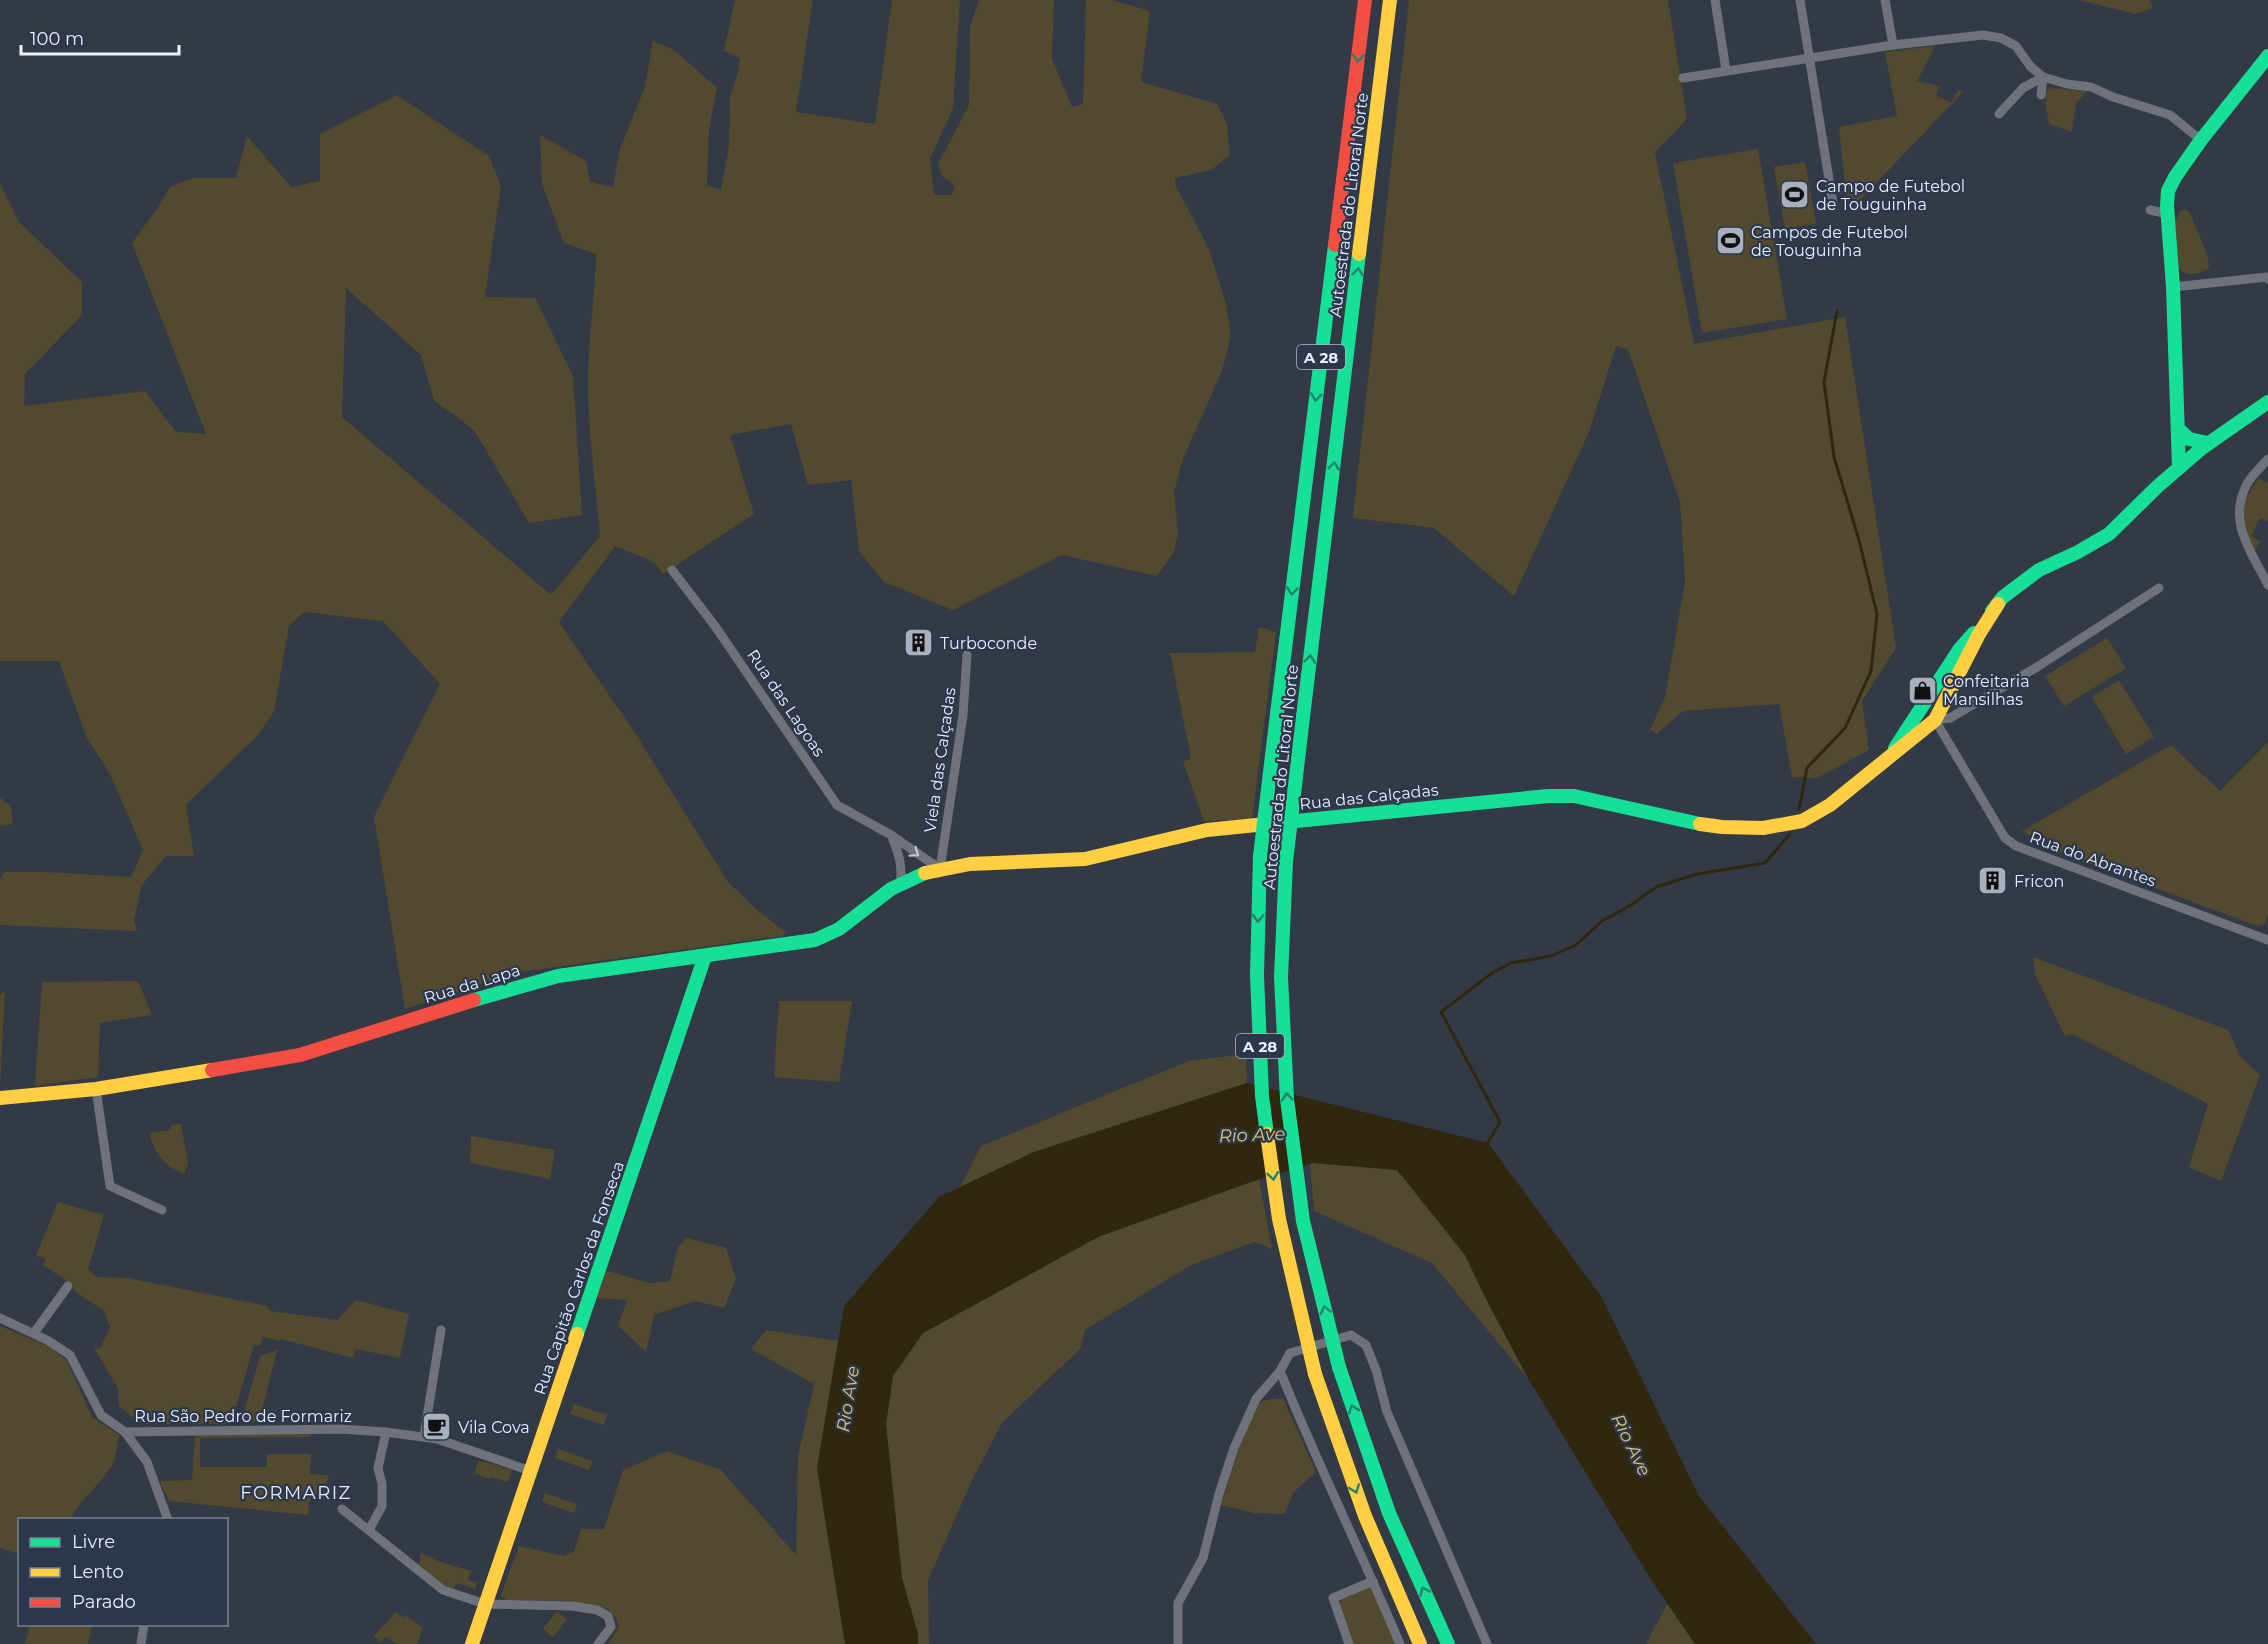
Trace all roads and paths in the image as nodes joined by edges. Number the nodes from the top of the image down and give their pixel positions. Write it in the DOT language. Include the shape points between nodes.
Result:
graph roads {
  1 [pos="1365,0"];
  2 [pos="1390,0"];
  3 [pos="1715,0"];
  4 [pos="1800,0"];
  5 [pos="1886,0"];
  6 [pos="1893,45"];
  7 [pos="2268,56"];
  8 [pos="1810,60"];
  9 [pos="1726,70"];
  10 [pos="2043,77"];
  11 [pos="1683,78"];
  12 [pos="2041,94"];
  13 [pos="1999,114"];
  14 [pos="2200,140"];
  15 [pos="1833,204"];
  16 [pos="2150,210"];
  17 [pos="2168,213"];
  18 [pos="2268,279"];
  19 [pos="2173,287"];
  20 [pos="2268,402"];
  21 [pos="2178,429"];
  22 [pos="2208,443"];
  23 [pos="2268,459"];
  24 [pos="2179,468"];
  25 [pos="672,570"];
  26 [pos="2268,585"];
  27 [pos="2159,588"];
  28 [pos="1998,604"];
  29 [pos="967,655"];
  30 [pos="1920,709"];
  31 [pos="1935,720"];
  32 [pos="1888,759"];
  33 [pos="891,835"];
  34 [pos="940,869"];
  35 [pos="900,885"];
  36 [pos="2268,927"];
  37 [pos="2266,939"];
  38 [pos="705,956"];
  39 [pos="96,1089"];
  40 [pos="0,1098"];
  41 [pos="162,1210"];
  42 [pos="68,1286"];
  43 [pos="0,1318"];
  44 [pos="441,1330"];
  45 [pos="34,1334"];
  46 [pos="1280,1371"];
  47 [pos="125,1432"];
  48 [pos="149,1432"];
  49 [pos="386,1432"];
  50 [pos="424,1436"];
  51 [pos="138,1449"];
  52 [pos="531,1471"];
  53 [pos="342,1509"];
  54 [pos="167,1518"];
  55 [pos="369,1530"];
  56 [pos="1373,1581"];
  57 [pos="485,1605"];
  58 [pos="144,1626"];
  59 [pos="141,1644"];
  60 [pos="472,1644"];
  61 [pos="598,1644"];
  62 [pos="1178,1644"];
  63 [pos="1349,1644"];
  64 [pos="1400,1644"];
  65 [pos="1420,1644"];
  66 [pos="1448,1644"];
  67 [pos="1487,1644"];
  1 -- 65 [label="main road, Autoestrada do Litoral Norte / A 28, one-way, bridge" via="1260,856 1257,975 1262,1096 1279,1219 1315,1374 1365,1516"];
  66 -- 2 [label="main road, Autoestrada do Litoral Norte / A 28, one-way, bridge" via="1389,1514 1338,1367 1304,1221 1287,1099 1281,977 1286,862"];
  3 -- 9 [label="street"];
  4 -- 8 [label="street"];
  5 -- 6 [label="street"];
  6 -- 8 [label="street"];
  6 -- 10 [label="street" via="1983,35 2001,38 2016,46"];
  7 -- 14 [label="main road"];
  8 -- 9 [label="street"];
  8 -- 15 [label="street"];
  9 -- 11 [label="street"];
  10 -- 12 [label="street"];
  10 -- 13 [label="street" via="2023,88"];
  10 -- 14 [label="street" via="2091,87 2170,115"];
  14 -- 17 [label="main road" via="2168,191"];
  16 -- 17 [label="street"];
  17 -- 19 [label="main road"];
  18 -- 19 [label="street" via="2267,276"];
  19 -- 21 [label="main road"];
  20 -- 22 [label="main road"];
  21 -- 22 [label="main road" via="2189,439"];
  21 -- 24 [label="main road"];
  22 -- 24 [label="main road"];
  23 -- 26 [label="street" via="2247,483 2239,507 2239,528"];
  24 -- 28 [label="main road" via="2109,534 2039,570"];
  25 -- 33 [label="street, Rua das Lagoas" via="715,626 837,805"];
  27 -- 31 [label="street" via="2037,667 1950,718"];
  28 -- 30 [label="main road" via="1959,650"];
  28 -- 31 [label="main road"];
  29 -- 34 [label="street, Viela das Calçadas" via="963,716"];
  30 -- 31 [label="main road"];
  30 -- 32 [label="main road"];
  31 -- 32 [label="main road, Rua das Calçadas"];
  31 -- 37 [label="street, Rua do Abrantes" via="2005,838 2016,846"];
  32 -- 34 [label="main road, Rua das Calçadas" via="1830,805 1802,821 1763,828 1722,827 1574,796 1548,796 1208,830 1085,859"];
  33 -- 34 [label="street, Rua das Lagoas, one-way"];
  33 -- 35 [label="street" via="902,869"];
  34 -- 35 [label="main road, Rua da Lapa"];
  35 -- 38 [label="main road, Rua da Lapa" via="839,929 815,940"];
  36 -- 37 [label="street"];
  38 -- 39 [label="main road, Rua da Lapa" via="558,976 300,1054"];
  38 -- 52 [label="main road, Rua Capitão Carlos da Fonseca"];
  39 -- 40 [label="main road, Rua da Lapa"];
  39 -- 41 [label="street" via="110,1186"];
  42 -- 45 [label="street"];
  43 -- 45 [label="street, Rua São Pedro de Formariz"];
  44 -- 50 [label="street"];
  45 -- 47 [label="street, Rua São Pedro de Formariz" via="69,1355 100,1415"];
  46 -- 56 [label="street" via="1311,1449"];
  46 -- 62 [label="street" via="1256,1399 1234,1448 1203,1558 1178,1603"];
  46 -- 67 [label="street" via="1290,1353 1351,1335 1366,1345 1387,1412"];
  47 -- 48 [label="street, Rua São Pedro de Formariz"];
  47 -- 51 [label="street"];
  48 -- 49 [label="street, Rua São Pedro de Formariz"];
  48 -- 51 [label="street" via="138,1443"];
  49 -- 50 [label="street, Rua São Pedro de Formariz"];
  49 -- 55 [label="street" via="378,1468 382,1506"];
  50 -- 52 [label="street, Rua São Pedro de Formariz"];
  51 -- 54 [label="street" via="147,1462"];
  52 -- 57 [label="main road, Rua Capitão Carlos da Fonseca"];
  53 -- 55 [label="street"];
  55 -- 57 [label="street" via="443,1590"];
  56 -- 63 [label="street" via="1333,1598"];
  56 -- 64 [label="street"];
  57 -- 60 [label="main road, Rua Capitão Carlos da Fonseca"];
  57 -- 61 [label="street" via="597,1610 608,1616 611,1627"];
  58 -- 59 [label="street"];
}
